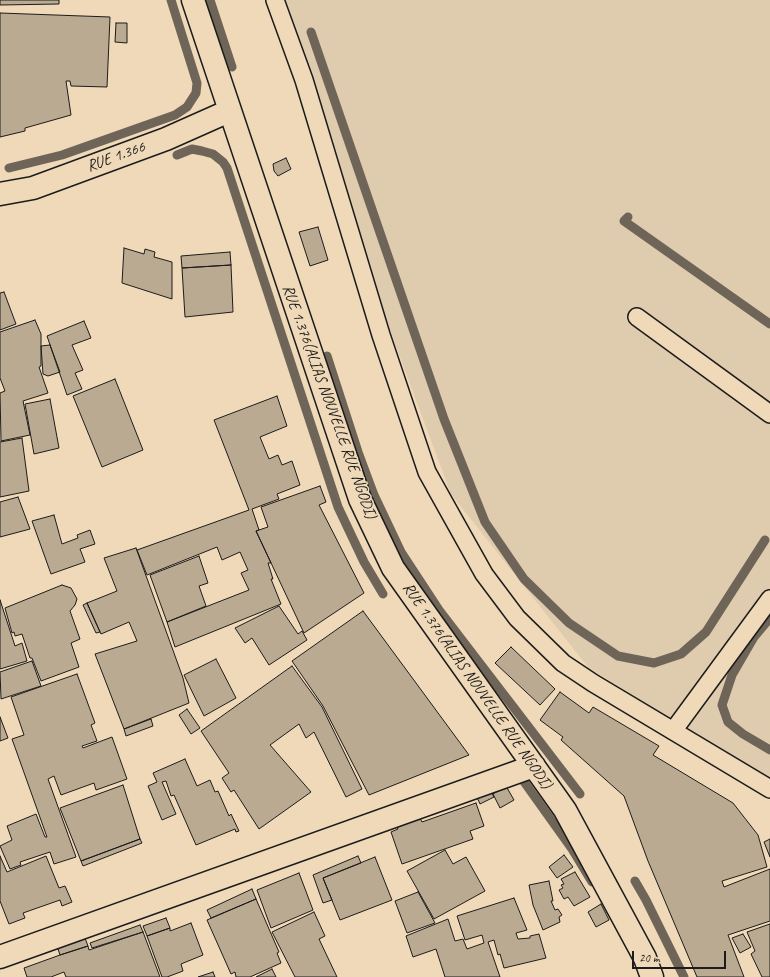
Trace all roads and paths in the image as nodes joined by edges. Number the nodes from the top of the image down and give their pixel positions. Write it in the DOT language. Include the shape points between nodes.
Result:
graph roads {
  1 [pos="193,0"];
  2 [pos="275,0"];
  3 [pos="229,111"];
  4 [pos="0,194"];
  5 [pos="637,317"];
  6 [pos="770,414"];
  7 [pos="770,599"];
  8 [pos="673,731"];
  9 [pos="534,766"];
  10 [pos="770,789"];
  11 [pos="0,957"];
  12 [pos="652,977"];
  1 -- 3 [label="street, RUE 1.376(ALIAS NOUVELLE RUE NGODI)"];
  2 -- 8 [label="lane" via="304,80 381,335 427,472 484,574 517,618 563,663"];
  3 -- 4 [label="street, RUE 1.366" via="166,139 33,188"];
  3 -- 9 [label="street, RUE 1.376(ALIAS NOUVELLE RUE NGODI)" via="360,499 393,568"];
  5 -- 6 [label="lane"];
  7 -- 8 [label="lane"];
  8 -- 10 [label="lane"];
  9 -- 11 [label="street"];
  9 -- 12 [label="street, RUE 1.376(ALIAS NOUVELLE RUE NGODI)" via="569,817 645,958"];
}
